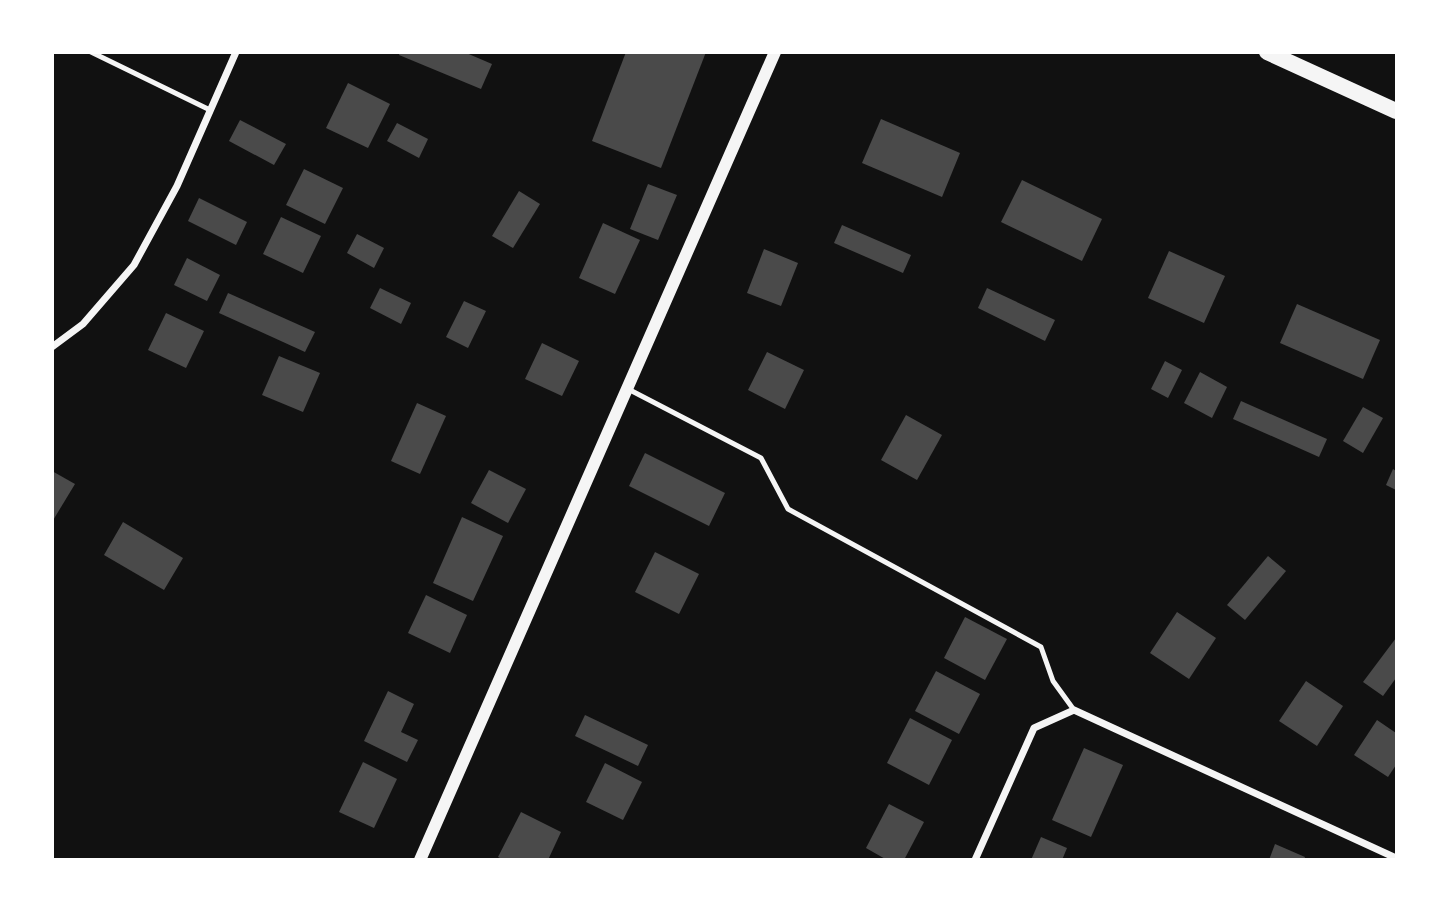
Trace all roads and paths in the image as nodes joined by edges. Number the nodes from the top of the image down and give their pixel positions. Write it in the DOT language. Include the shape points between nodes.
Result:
graph roads {
  1 [pos="91,52"];
  2 [pos="236,52"];
  3 [pos="775,52"];
  4 [pos="1267,52"];
  5 [pos="210,110"];
  6 [pos="1396,111"];
  7 [pos="52,337"];
  8 [pos="64,338"];
  9 [pos="52,347"];
  10 [pos="627,389"];
  11 [pos="1074,710"];
  12 [pos="1396,858"];
  13 [pos="420,859"];
  14 [pos="975,859"];
  1 -- 5 [label="lane"];
  2 -- 5 [label="street"];
  3 -- 10 [label="street"];
  4 -- 6 [label="main road"];
  5 -- 8 [label="street" via="177,186 134,265 83,324"];
  7 -- 8 [label="lane"];
  8 -- 9 [label="street"];
  10 -- 11 [label="lane" via="761,458 788,509 1041,647 1053,681"];
  10 -- 13 [label="street"];
  11 -- 12 [label="street"];
  11 -- 14 [label="street" via="1034,728"];
}
